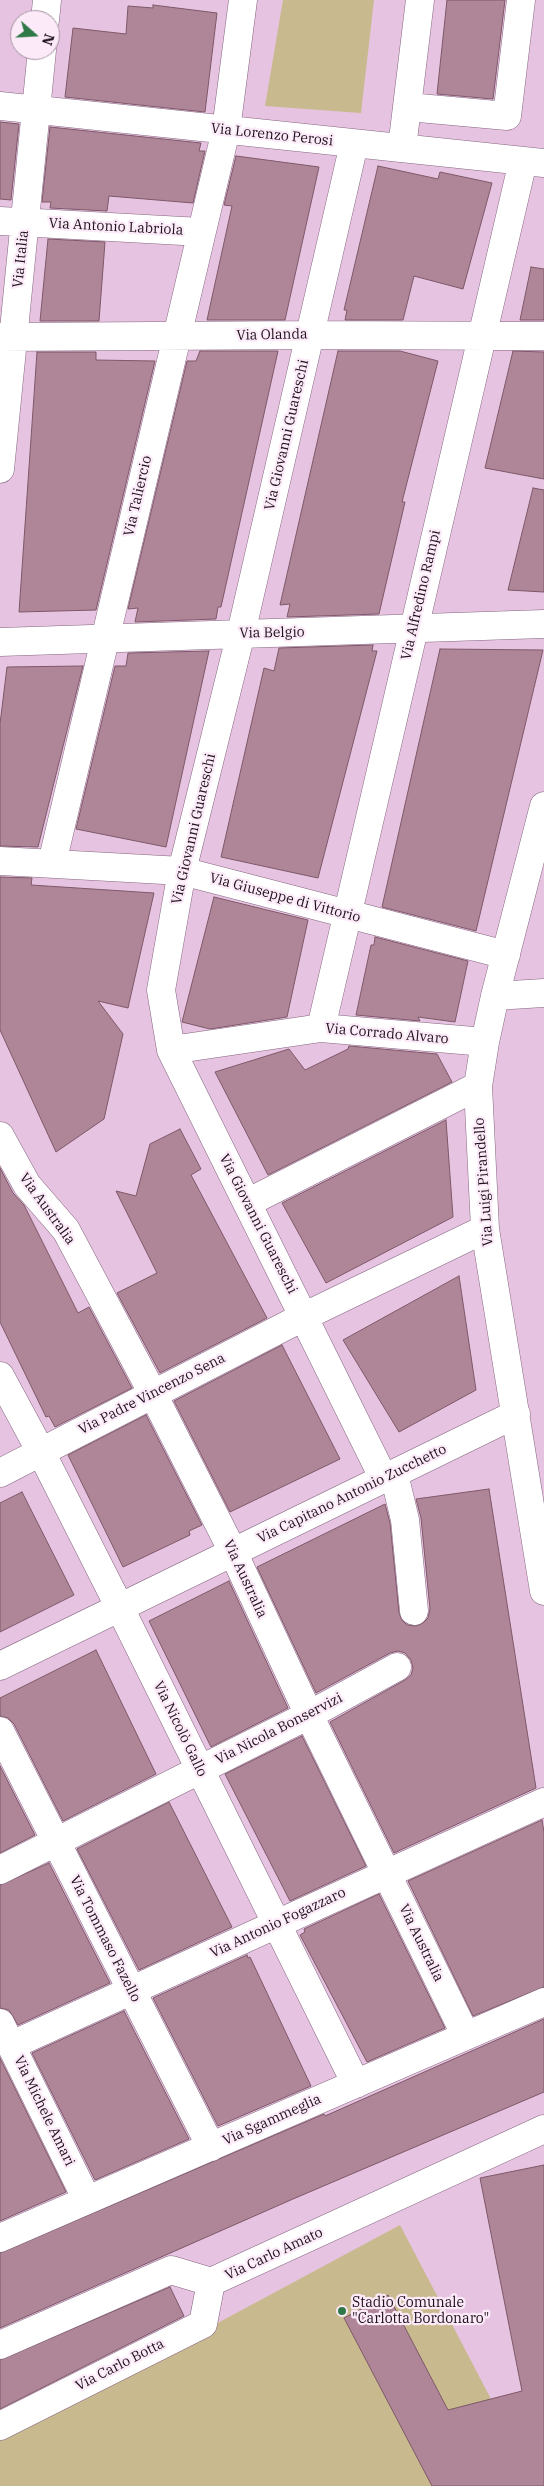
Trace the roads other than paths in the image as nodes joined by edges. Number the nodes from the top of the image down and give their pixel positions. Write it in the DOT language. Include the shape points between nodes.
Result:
graph roads {
  1 [pos="243,0"];
  2 [pos="420,0"];
  3 [pos="521,0"];
  4 [pos="41,60"];
  5 [pos="0,106"];
  6 [pos="408,107"];
  7 [pos="37,110"];
  8 [pos="226,130"];
  9 [pos="354,144"];
  10 [pos="402,148"];
  11 [pos="534,162"];
  12 [pos="12,222"];
  13 [pos="201,232"];
  14 [pos="311,335"];
  15 [pos="544,336"];
  16 [pos="6,337"];
  17 [pos="176,337"];
  18 [pos="482,337"];
  19 [pos="0,469"];
  20 [pos="544,624"];
  21 [pos="413,630"];
  22 [pos="241,633"];
  23 [pos="105,637"];
  24 [pos="0,642"];
  25 [pos="544,806"];
  26 [pos="0,861"];
  27 [pos="52,863"];
  28 [pos="182,871"];
  29 [pos="347,914"];
  30 [pos="506,955"];
  31 [pos="544,993"];
  32 [pos="495,996"];
  33 [pos="321,1028"];
  34 [pos="484,1042"];
  35 [pos="171,1050"];
  36 [pos="478,1086"];
  37 [pos="0,1136"];
  38 [pos="247,1203"];
  39 [pos="485,1230"];
  40 [pos="305,1316"];
  41 [pos="0,1376"];
  42 [pos="152,1394"];
  43 [pos="516,1414"];
  44 [pos="41,1452"];
  45 [pos="0,1473"];
  46 [pos="389,1476"];
  47 [pos="233,1552"];
  48 [pos="544,1590"];
  49 [pos="120,1608"];
  50 [pos="414,1612"];
  51 [pos="0,1666"];
  52 [pos="397,1667"];
  53 [pos="309,1715"];
  54 [pos="0,1731"];
  55 [pos="201,1769"];
  56 [pos="544,1802"];
  57 [pos="55,1842"];
  58 [pos="0,1870"];
  59 [pos="387,1873"];
  60 [pos="275,1924"];
  61 [pos="132,1990"];
  62 [pos="544,2002"];
  63 [pos="6,2034"];
  64 [pos="466,2036"];
  65 [pos="356,2084"];
  66 [pos="544,2129"];
  67 [pos="211,2147"];
  68 [pos="86,2200"];
  69 [pos="0,2238"];
  70 [pos="211,2282"];
  71 [pos="0,2345"];
  72 [pos="0,2426"];
  1 -- 8 [label="street, Via Taliercio"];
  2 -- 6 [label="street"];
  3 -- 6 [label="street" via="507,116"];
  4 -- 7 [label="street, Via Italia"];
  5 -- 7 [label="street, Via Lorenzo Perosi"];
  6 -- 10 [label="street"];
  7 -- 8 [label="street, Via Lorenzo Perosi"];
  7 -- 12 [label="street, Via Italia"];
  8 -- 9 [label="street, Via Lorenzo Perosi"];
  8 -- 13 [label="street, Via Taliercio"];
  9 -- 10 [label="street, Via Lorenzo Perosi"];
  9 -- 14 [label="street, Via Giovanni Guareschi"];
  10 -- 11 [label="street, Via Lorenzo Perosi"];
  11 -- 18 [label="street, Via Alfredino Rampi"];
  12 -- 13 [label="street, Via Antonio Labriola"];
  12 -- 16 [label="street, Via Italia"];
  13 -- 17 [label="street, Via Taliercio"];
  14 -- 17 [label="street, Via Olanda"];
  14 -- 18 [label="street, Via Olanda"];
  14 -- 22 [label="street, Via Giovanni Guareschi"];
  15 -- 18 [label="street, Via Olanda"];
  16 -- 17 [label="street, Via Olanda"];
  16 -- 19 [label="street, Via Italia"];
  17 -- 23 [label="street, Via Taliercio"];
  18 -- 21 [label="street, Via Alfredino Rampi"];
  20 -- 21 [label="street, Via Belgio"];
  21 -- 22 [label="street, Via Belgio"];
  21 -- 29 [label="street, Via Alfredino Rampi"];
  22 -- 23 [label="street, Via Belgio"];
  22 -- 28 [label="street, Via Giovanni Guareschi"];
  23 -- 24 [label="street, Via Belgio"];
  23 -- 27 [label="street, Via Taliercio"];
  25 -- 30 [label="street, Via Luigi Pirandello"];
  26 -- 27 [label="street, Via Giuseppe di Vittorio"];
  27 -- 28 [label="street, Via Giuseppe di Vittorio"];
  28 -- 29 [label="street, Via Giuseppe di Vittorio"];
  28 -- 35 [label="street, Via Giovanni Guareschi" via="161,990"];
  29 -- 30 [label="street, Via Giuseppe di Vittorio"];
  29 -- 33 [label="street, Via Alfredino Rampi"];
  30 -- 32 [label="street, Via Luigi Pirandello"];
  31 -- 32 [label="street"];
  32 -- 34 [label="street, Via Luigi Pirandello"];
  33 -- 34 [label="street, Via Corrado Alvaro"];
  33 -- 35 [label="street, Via Corrado Alvaro"];
  34 -- 36 [label="street, Via Luigi Pirandello"];
  35 -- 38 [label="street, Via Giovanni Guareschi"];
  36 -- 38 [label="street"];
  36 -- 39 [label="street, Via Luigi Pirandello"];
  37 -- 42 [label="street, Via Australia" via="27,1185 66,1230"];
  38 -- 40 [label="street, Via Giovanni Guareschi"];
  39 -- 40 [label="street, Via Padre Vincenzo Sena"];
  39 -- 43 [label="street, Via Luigi Pirandello"];
  40 -- 42 [label="street, Via Padre Vincenzo Sena"];
  40 -- 46 [label="street, Via Giovanni Guareschi"];
  41 -- 44 [label="street, Via Nicolò Gallo"];
  42 -- 44 [label="street, Via Padre Vincenzo Sena"];
  42 -- 47 [label="street, Via Australia"];
  43 -- 46 [label="street, Via Capitano Antonio Zucchetto"];
  43 -- 48 [label="street, Via Luigi Pirandello"];
  44 -- 45 [label="street, Via Padre Vincenzo Sena"];
  44 -- 49 [label="street, Via Nicolò Gallo"];
  46 -- 47 [label="street, Via Capitano Antonio Zucchetto"];
  46 -- 50 [label="street, Via Giovanni Guareschi" via="405,1520"];
  47 -- 49 [label="street, Via Capitano Antonio Zucchetto"];
  47 -- 53 [label="street, Via Australia"];
  49 -- 51 [label="street, Via Capitano Antonio Zucchetto"];
  49 -- 55 [label="street, Via Nicolò Gallo"];
  52 -- 53 [label="street, Via Nicola Bonservizi"];
  53 -- 55 [label="street, Via Nicola Bonservizi"];
  53 -- 59 [label="street, Via Australia"];
  54 -- 57 [label="street, Via Tommaso Fazello"];
  55 -- 57 [label="street, Via Nicola Bonservizi"];
  55 -- 60 [label="street, Via Nicolò Gallo"];
  56 -- 59 [label="street, Via Antonio Fogazzaro"];
  57 -- 58 [label="street, Via Nicola Bonservizi"];
  57 -- 61 [label="street, Via Tommaso Fazello"];
  59 -- 60 [label="street, Via Antonio Fogazzaro"];
  59 -- 64 [label="street, Via Australia"];
  60 -- 61 [label="street, Via Antonio Fogazzaro"];
  60 -- 65 [label="street, Via Nicolò Gallo"];
  61 -- 63 [label="street, Via Antonio Fogazzaro"];
  61 -- 67 [label="street, Via Tommaso Fazello"];
  62 -- 64 [label="street, Via Sgammeglia"];
  63 -- 68 [label="street, Via Michele Amari"];
  64 -- 65 [label="street, Via Sgammeglia"];
  65 -- 67 [label="street, Via Sgammeglia"];
  66 -- 70 [label="street, Via Carlo Amato"];
  67 -- 68 [label="street, Via Sgammeglia"];
  68 -- 69 [label="street, Via Sgammeglia"];
  70 -- 71 [label="street, Via Carlo Amato" via="171,2270"];
  70 -- 72 [label="street, Via Carlo Botta" via="203,2324"];
}
